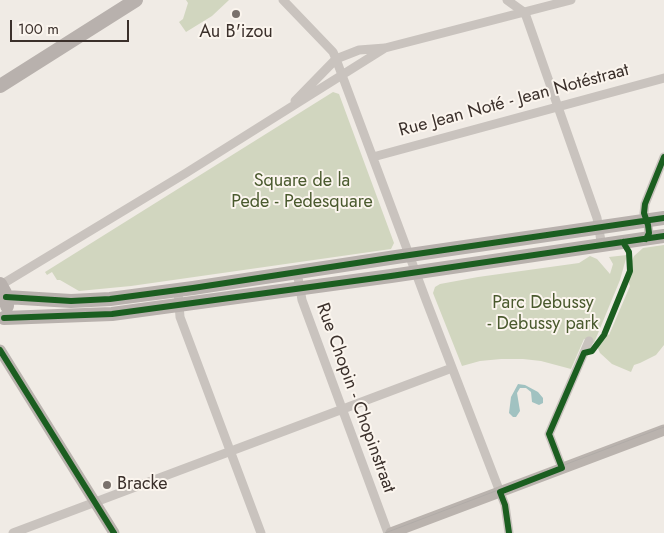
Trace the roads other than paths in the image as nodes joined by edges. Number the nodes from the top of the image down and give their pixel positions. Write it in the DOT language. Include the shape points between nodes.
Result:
graph roads {
  1 [pos="136,0"];
  2 [pos="283,0"];
  3 [pos="507,0"];
  4 [pos="571,0"];
  5 [pos="525,13"];
  6 [pos="385,48"];
  7 [pos="336,58"];
  8 [pos="342,76"];
  9 [pos="664,78"];
  10 [pos="0,86"];
  11 [pos="557,106"];
  12 [pos="288,109"];
  13 [pos="373,157"];
  14 [pos="664,157"];
  15 [pos="664,218"];
  16 [pos="645,221"];
  17 [pos="600,227"];
  18 [pos="664,236"];
  19 [pos="646,239"];
  20 [pos="606,245"];
  21 [pos="409,255"];
  22 [pos="297,272"];
  23 [pos="416,272"];
  24 [pos="2,289"];
  25 [pos="300,289"];
  26 [pos="178,290"];
  27 [pos="179,305"];
  28 [pos="2,322"];
  29 [pos="589,341"];
  30 [pos="0,350"];
  31 [pos="452,368"];
  32 [pos="342,409"];
  33 [pos="663,432"];
  34 [pos="230,451"];
  35 [pos="562,468"];
  36 [pos="500,492"];
  37 [pos="95,502"];
  38 [pos="13,533"];
  39 [pos="114,533"];
  40 [pos="261,533"];
  41 [pos="390,533"];
  42 [pos="508,533"];
  1 -- 10 [label="main road"];
  2 -- 7 [label="street"];
  3 -- 5 [label="street"];
  4 -- 5 [label="street"];
  5 -- 6 [label="street"];
  5 -- 11 [label="street"];
  6 -- 7 [label="street" via="359,50"];
  6 -- 8 [label="street"];
  7 -- 8 [label="street"];
  7 -- 12 [label="street"];
  8 -- 12 [label="street"];
  8 -- 13 [label="street"];
  9 -- 11 [label="street, Rue Jean Noté - Jean Notéstraat"];
  11 -- 13 [label="street, Rue Jean Noté - Jean Notéstraat"];
  11 -- 17 [label="street"];
  12 -- 24 [label="street"];
  13 -- 21 [label="street"];
  14 -- 16 [label="street" via="645,204"];
  15 -- 16 [label="main road"];
  16 -- 17 [label="main road"];
  16 -- 19 [label="street" via="649,234"];
  17 -- 20 [label="street" via="601,241"];
  17 -- 21 [label="main road"];
  18 -- 19 [label="main road"];
  19 -- 20 [label="main road"];
  20 -- 23 [label="main road"];
  21 -- 22 [label="main road"];
  21 -- 23 [label="street"];
  22 -- 25 [label="street, Rue Chopin - Chopinstraat"];
  22 -- 26 [label="main road"];
  23 -- 25 [label="main road"];
  23 -- 31 [label="street"];
  24 -- 26 [label="main road" via="71,301"];
  24 -- 28 [label="main road" via="7,308"];
  25 -- 27 [label="main road"];
  25 -- 32 [label="street, Rue Chopin - Chopinstraat"];
  26 -- 27 [label="street"];
  27 -- 28 [label="main road"];
  27 -- 34 [label="street" via="180,317"];
  29 -- 35 [label="street" via="549,434"];
  30 -- 37 [label="street"];
  31 -- 32 [label="street"];
  31 -- 36 [label="street"];
  32 -- 34 [label="street"];
  32 -- 41 [label="street, Rue Chopin - Chopinstraat"];
  33 -- 35 [label="street"];
  34 -- 37 [label="street"];
  34 -- 40 [label="street"];
  35 -- 36 [label="street"];
  36 -- 41 [label="street"];
  36 -- 42 [label="street" via="505,504"];
  37 -- 38 [label="street"];
  37 -- 39 [label="street"];
}
